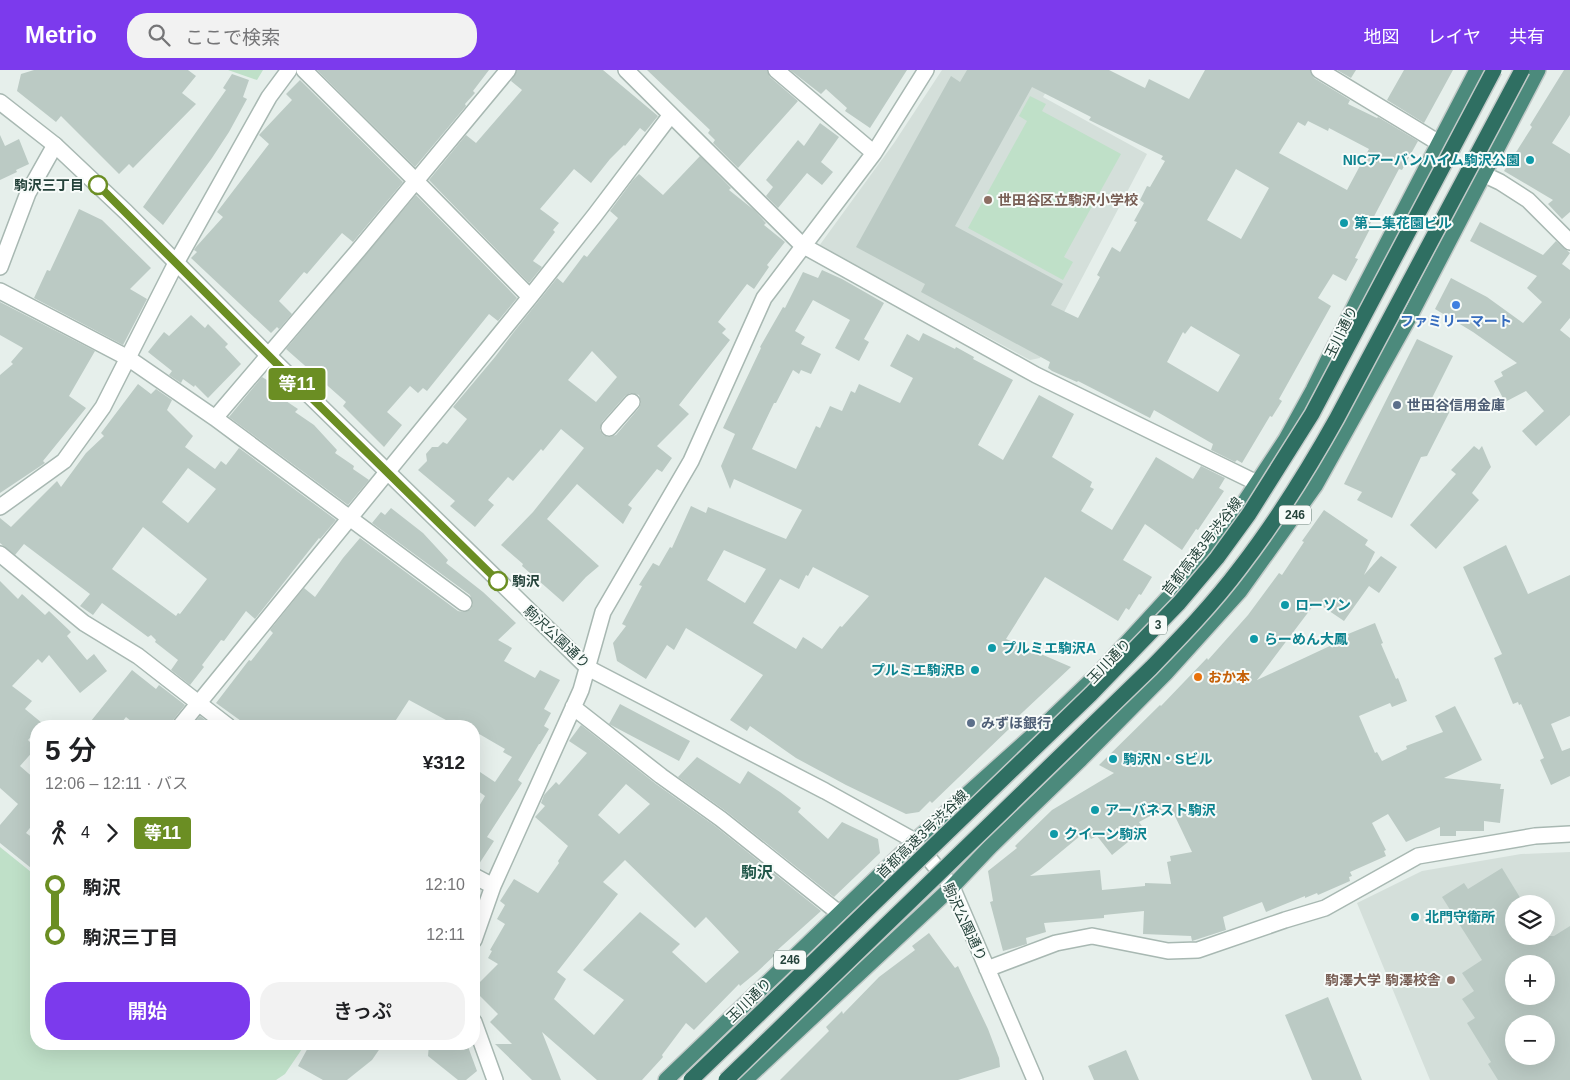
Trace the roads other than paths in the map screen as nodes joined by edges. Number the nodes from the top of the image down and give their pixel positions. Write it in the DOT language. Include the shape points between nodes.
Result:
graph roads {
  1 [pos="289,70"];
  2 [pos="304,70"];
  3 [pos="508,70"];
  4 [pos="626,70"];
  5 [pos="776,70"];
  6 [pos="926,70"];
  7 [pos="1319,70"];
  8 [pos="1477,70"];
  9 [pos="1494,70"];
  10 [pos="1522,70"];
  11 [pos="1538,70"];
  12 [pos="0,102"];
  13 [pos="670,116"];
  14 [pos="1439,143"];
  15 [pos="55,145"];
  16 [pos="874,153"];
  17 [pos="1483,174"];
  18 [pos="416,181"];
  19 [pos="1570,242"];
  20 [pos="802,245"];
  21 [pos="176,263"];
  22 [pos="0,267"];
  23 [pos="0,291"];
  24 [pos="530,297"];
  25 [pos="268,355"];
  26 [pos="128,358"];
  27 [pos="632,402"];
  28 [pos="214,418"];
  29 [pos="608,428"];
  30 [pos="387,473"];
  31 [pos="1257,483"];
  32 [pos="0,507"];
  33 [pos="350,518"];
  34 [pos="0,554"];
  35 [pos="464,602"];
  36 [pos="588,668"];
  37 [pos="199,702"];
  38 [pos="573,708"];
  39 [pos="185,720"];
  40 [pos="221,720"];
  41 [pos="1570,834"];
  42 [pos="915,841"];
  43 [pos="480,879"];
  44 [pos="493,886"];
  45 [pos="952,887"];
  46 [pos="839,913"];
  47 [pos="480,923"];
  48 [pos="987,969"];
  49 [pos="480,1039"];
  50 [pos="495,1080"];
  51 [pos="666,1080"];
  52 [pos="691,1080"];
  53 [pos="726,1080"];
  54 [pos="745,1080"];
  55 [pos="1035,1080"];
  1 -- 21 [label="street" via="269,97"];
  2 -- 18 [label="street"];
  3 -- 18 [label="street"];
  4 -- 13 [label="street"];
  5 -- 16 [label="street"];
  6 -- 16 [label="street"];
  7 -- 14 [label="street"];
  8 -- 14 [label="highway, 玉川通り / 246"];
  9 -- 52 [label="highway, 首都高速3号渋谷線 / 3, bridge" via="1312,414 1250,514 1217,558 1128,657"];
  10 -- 53 [label="highway, 3, bridge" via="1318,452 1240,569 1145,674"];
  11 -- 17 [label="highway, 246"];
  12 -- 15 [label="street, 駒沢公園通り"];
  13 -- 20 [label="street"];
  13 -- 24 [label="street"];
  14 -- 31 [label="highway, 玉川通り / 246" via="1313,390 1286,440"];
  15 -- 21 [label="street, 駒沢公園通り"];
  15 -- 22 [label="street" via="28,193"];
  16 -- 20 [label="street"];
  17 -- 19 [label="street" via="1528,200"];
  17 -- 45 [label="highway, 246" via="1410,316 1314,486 1240,592 1166,673"];
  18 -- 24 [label="street"];
  18 -- 25 [label="street"];
  20 -- 31 [label="street" via="1036,374"];
  20 -- 36 [label="street" via="764,298 691,461 603,612"];
  21 -- 25 [label="street, 駒沢公園通り"];
  21 -- 26 [label="street"];
  23 -- 26 [label="street"];
  24 -- 30 [label="street"];
  25 -- 28 [label="street"];
  25 -- 30 [label="street, 駒沢公園通り"];
  26 -- 28 [label="street"];
  26 -- 32 [label="street" via="103,406 64,461"];
  27 -- 29 [label="street"];
  28 -- 33 [label="street"];
  30 -- 33 [label="street"];
  30 -- 36 [label="street, 駒沢公園通り"];
  31 -- 42 [label="highway, 玉川通り / 246" via="1198,565 1098,674"];
  33 -- 35 [label="street"];
  33 -- 37 [label="street"];
  34 -- 37 [label="street" via="84,622 138,656"];
  36 -- 38 [label="street"];
  36 -- 42 [label="street, 駒沢公園通り"];
  37 -- 39 [label="street"];
  37 -- 40 [label="street"];
  38 -- 44 [label="street"];
  38 -- 46 [label="street"];
  41 -- 48 [label="street" via="1534,836 1418,856 1325,908 1198,950 1168,951 1092,936 1056,943"];
  42 -- 45 [label="street, 駒沢公園通り"];
  42 -- 46 [label="highway, 玉川通り / 246"];
  43 -- 44 [label="street"];
  44 -- 47 [label="street"];
  45 -- 48 [label="street, 駒沢公園通り"];
  45 -- 54 [label="highway, 246"];
  46 -- 51 [label="highway, 玉川通り / 246"];
  48 -- 55 [label="street, 駒沢公園通り"];
  49 -- 50 [label="street"];
}
